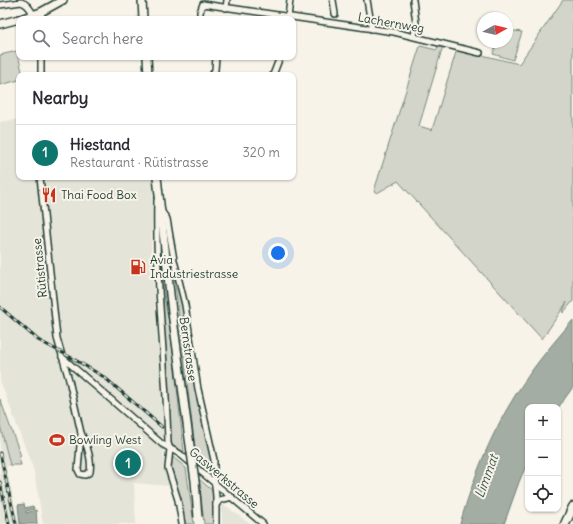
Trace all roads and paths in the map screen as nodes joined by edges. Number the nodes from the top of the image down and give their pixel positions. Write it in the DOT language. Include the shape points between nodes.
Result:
graph roads {
  1 [pos="63,0"];
  2 [pos="142,0"];
  3 [pos="227,0"];
  4 [pos="290,0"];
  5 [pos="333,0"];
  6 [pos="367,0"];
  7 [pos="413,0"];
  8 [pos="0,5"];
  9 [pos="226,8"];
  10 [pos="335,14"];
  11 [pos="39,15"];
  12 [pos="143,16"];
  13 [pos="200,16"];
  14 [pos="277,16"];
  15 [pos="290,16"];
  16 [pos="296,19"];
  17 [pos="16,20"];
  18 [pos="0,24"];
  19 [pos="372,29"];
  20 [pos="414,36"];
  21 [pos="480,53"];
  22 [pos="41,60"];
  23 [pos="146,60"];
  24 [pos="216,60"];
  25 [pos="279,60"];
  26 [pos="40,72"];
  27 [pos="148,72"];
  28 [pos="214,72"];
  29 [pos="274,72"];
  30 [pos="40,180"];
  31 [pos="157,180"];
  32 [pos="157,180"];
  33 [pos="160,209"];
  34 [pos="62,357"];
  35 [pos="81,433"];
  36 [pos="170,450"];
  37 [pos="216,484"];
  38 [pos="232,497"];
  39 [pos="216,506"];
  40 [pos="573,508"];
  41 [pos="198,520"];
  42 [pos="182,524"];
  43 [pos="216,524"];
  44 [pos="263,524"];
  45 [pos="565,524"];
  1 -- 11 [label="main road"];
  2 -- 12 [label="main road"];
  3 -- 9 [label="street"];
  4 -- 15 [label="street"];
  5 -- 10 [label="street"];
  6 -- 19 [label="street"];
  7 -- 20 [label="street" via="416,23"];
  8 -- 11 [label="street" via="24,3"];
  9 -- 13 [label="street, Lachernweg" via="203,4"];
  9 -- 14 [label="street, Lachernweg"];
  16 -- 19 [label="street, Lachernweg"];
  17 -- 18 [label="main road"];
  19 -- 20 [label="street, Lachernweg"];
  20 -- 21 [label="street, Lachernweg"];
  22 -- 26 [label="street"];
  23 -- 27 [label="main road"];
  24 -- 28 [label="street"];
  25 -- 29 [label="street"];
  30 -- 34 [label="street, Rütistrasse" via="56,334"];
  31 -- 33 [label="main road, Bernstrasse"];
  32 -- 36 [label="street" via="156,238"];
  33 -- 37 [label="street" via="167,219 185,305 198,389 214,460"];
  33 -- 41 [label="main road, Bernstrasse, bridge"];
  34 -- 35 [label="street, Rütistrasse"];
  34 -- 36 [label="street"];
  35 -- 35 [label="street" via="78,470 80,474 85,475 90,472 90,461"];
  36 -- 37 [label="street, Gaswerkstrasse" via="175,450"];
  36 -- 42 [label="street" via="168,468"];
  37 -- 38 [label="street, Gaswerkstrasse"];
  37 -- 39 [label="street"];
  38 -- 39 [label="street" via="220,500"];
  38 -- 44 [label="street, Gaswerkstrasse"];
  39 -- 43 [label="street"];
  40 -- 45 [label="highway"];
}
